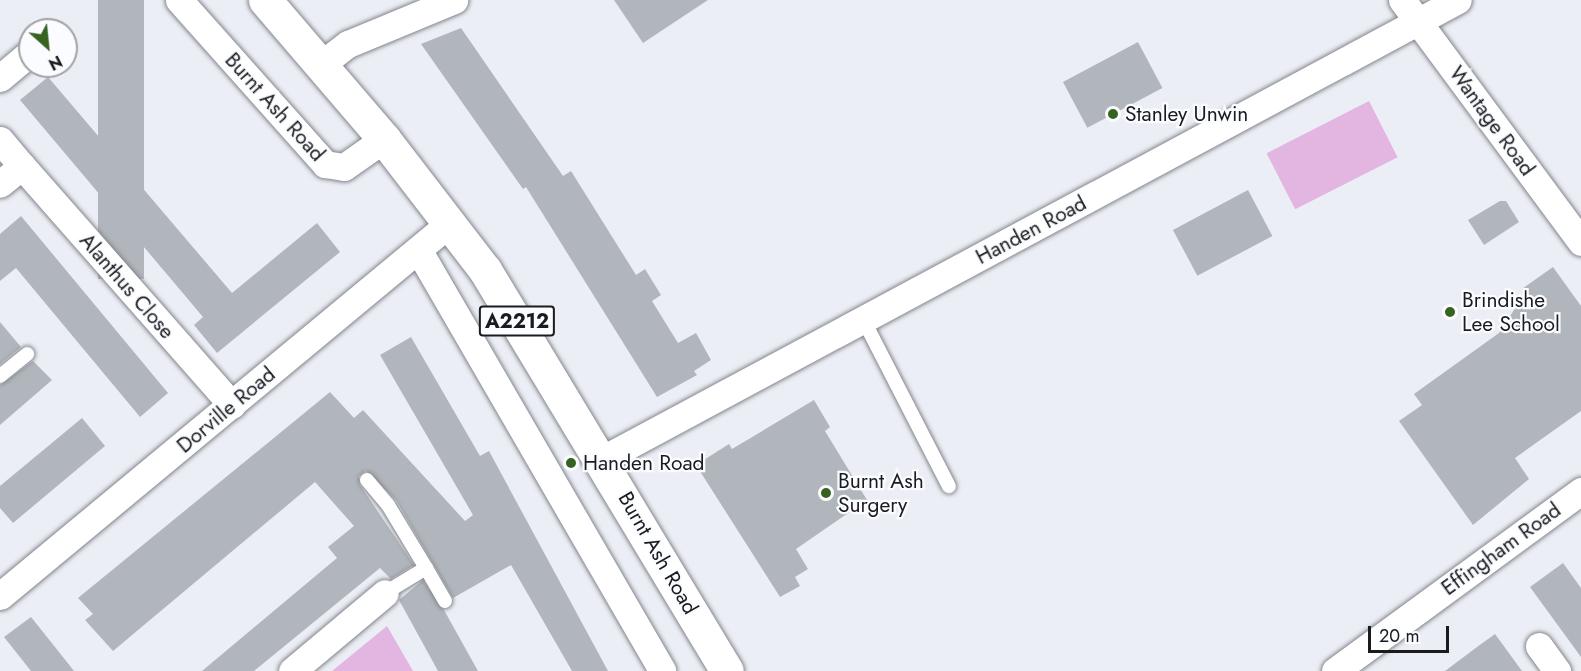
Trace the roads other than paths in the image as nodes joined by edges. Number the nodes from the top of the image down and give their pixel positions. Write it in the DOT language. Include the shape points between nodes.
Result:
graph roads {
  1 [pos="179,0"];
  2 [pos="265,0"];
  3 [pos="454,0"];
  4 [pos="1402,0"];
  5 [pos="1458,0"];
  6 [pos="1418,21"];
  7 [pos="18,63"];
  8 [pos="322,64"];
  9 [pos="0,78"];
  10 [pos="384,139"];
  11 [pos="0,140"];
  12 [pos="22,166"];
  13 [pos="0,184"];
  14 [pos="451,222"];
  15 [pos="1581,242"];
  16 [pos="418,251"];
  17 [pos="863,319"];
  18 [pos="27,354"];
  19 [pos="0,376"];
  20 [pos="232,405"];
  21 [pos="603,459"];
  22 [pos="367,480"];
  23 [pos="949,486"];
  24 [pos="1581,491"];
  25 [pos="426,568"];
  26 [pos="385,593"];
  27 [pos="0,596"];
  28 [pos="445,601"];
  29 [pos="1539,646"];
  30 [pos="299,669"];
  31 [pos="662,671"];
  32 [pos="727,671"];
  33 [pos="1335,671"];
  34 [pos="1557,671"];
  1 -- 10 [label="street, Burnt Ash Road" via="325,164 344,167"];
  2 -- 8 [label="main road, Burnt Ash Road / A2212"];
  3 -- 8 [label="street" via="348,44"];
  4 -- 6 [label="street, Wantage Road"];
  5 -- 6 [label="street, Handen Road"];
  6 -- 15 [label="street, Wantage Road"];
  6 -- 17 [label="street, Handen Road"];
  7 -- 9 [label="street"];
  8 -- 10 [label="main road, Burnt Ash Road / A2212"];
  10 -- 14 [label="main road, Burnt Ash Road / A2212"];
  11 -- 12 [label="street, Alanthus Close"];
  12 -- 13 [label="street"];
  12 -- 20 [label="street, Alanthus Close"];
  14 -- 16 [label="street, Dorville Road"];
  14 -- 21 [label="main road, Burnt Ash Road / A2212"];
  16 -- 20 [label="street, Dorville Road"];
  16 -- 31 [label="street"];
  17 -- 21 [label="street, Handen Road"];
  17 -- 23 [label="lane"];
  18 -- 19 [label="lane"];
  20 -- 27 [label="street, Dorville Road"];
  21 -- 32 [label="main road, Burnt Ash Road / A2212"];
  22 -- 25 [label="lane" via="388,505"];
  24 -- 33 [label="street, Effingham Road"];
  25 -- 26 [label="lane"];
  25 -- 28 [label="lane"];
  26 -- 30 [label="street"];
  29 -- 34 [label="street"];
}
